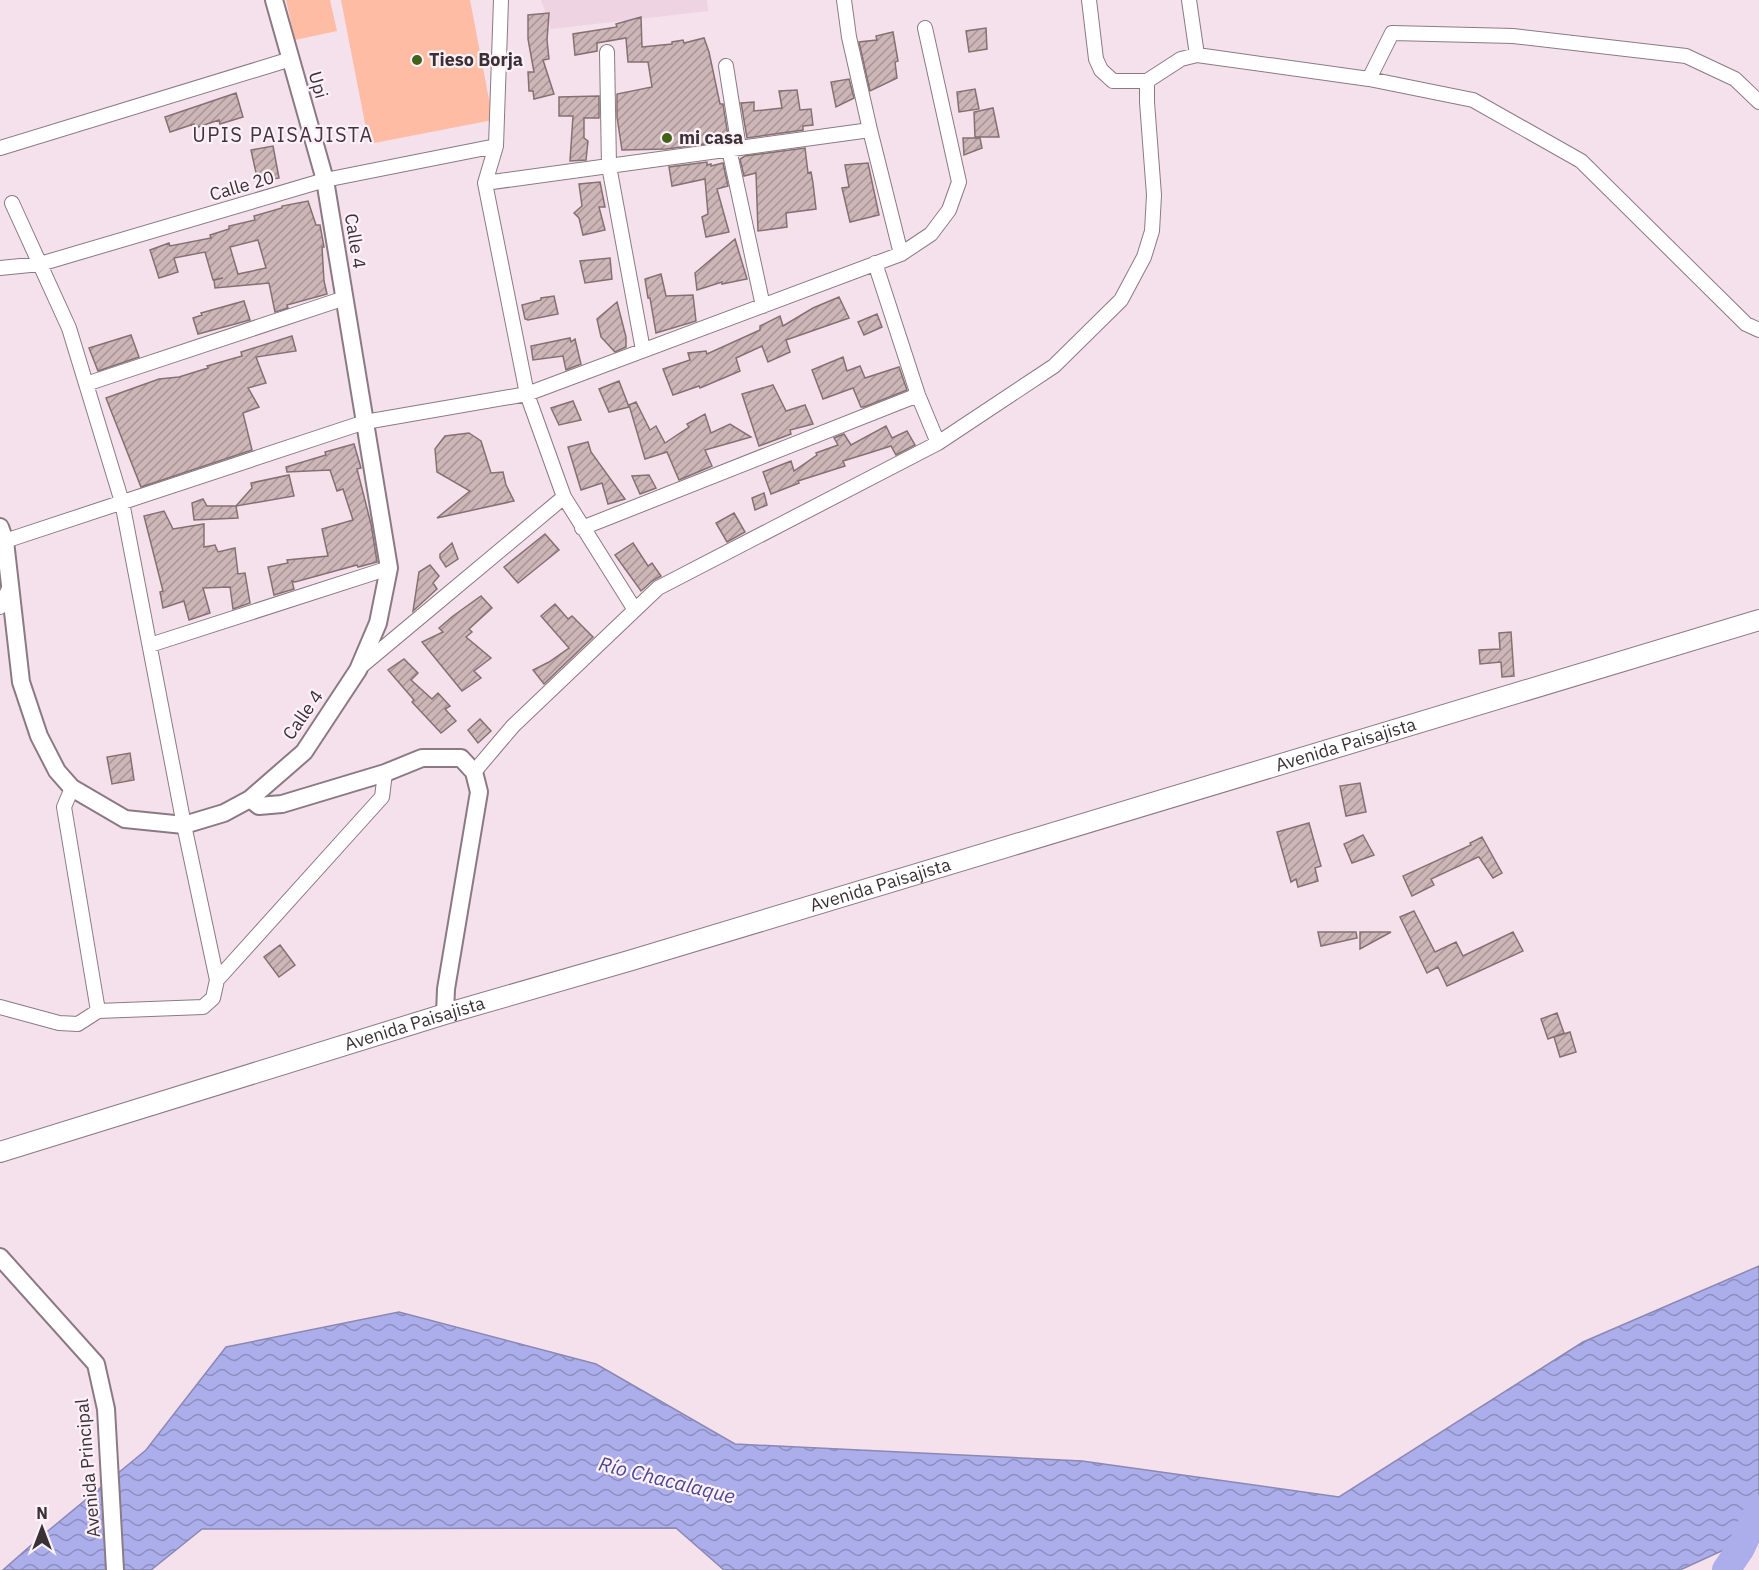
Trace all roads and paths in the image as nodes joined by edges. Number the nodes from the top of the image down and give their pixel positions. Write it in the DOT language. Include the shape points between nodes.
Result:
graph roads {
  1 [pos="274,0"];
  2 [pos="501,0"];
  3 [pos="844,0"];
  4 [pos="1089,0"];
  5 [pos="1189,0"];
  6 [pos="925,28"];
  7 [pos="607,52"];
  8 [pos="1197,54"];
  9 [pos="291,59"];
  10 [pos="726,66"];
  11 [pos="1369,79"];
  12 [pos="1147,81"];
  13 [pos="1759,102"];
  14 [pos="870,130"];
  15 [pos="496,146"];
  16 [pos="0,148"];
  17 [pos="734,149"];
  18 [pos="609,166"];
  19 [pos="325,180"];
  20 [pos="485,183"];
  21 [pos="12,203"];
  22 [pos="901,254"];
  23 [pos="875,263"];
  24 [pos="40,264"];
  25 [pos="0,268"];
  26 [pos="345,298"];
  27 [pos="762,306"];
  28 [pos="1759,330"];
  29 [pos="643,350"];
  30 [pos="86,384"];
  31 [pos="527,394"];
  32 [pos="918,395"];
  33 [pos="365,422"];
  34 [pos="938,443"];
  35 [pos="564,497"];
  36 [pos="122,502"];
  37 [pos="582,528"];
  38 [pos="2,534"];
  39 [pos="389,568"];
  40 [pos="9,589"];
  41 [pos="0,607"];
  42 [pos="635,610"];
  43 [pos="1759,620"];
  44 [pos="150,645"];
  45 [pos="357,670"];
  46 [pos="474,772"];
  47 [pos="385,773"];
  48 [pos="72,788"];
  49 [pos="250,798"];
  50 [pos="184,825"];
  51 [pos="217,980"];
  52 [pos="0,1007"];
  53 [pos="98,1011"];
  54 [pos="445,1014"];
  55 [pos="0,1152"];
  56 [pos="0,1257"];
  57 [pos="116,1570"];
  1 -- 9 [label="street, Upi"];
  2 -- 15 [label="street"];
  3 -- 14 [label="street"];
  4 -- 12 [label="street" via="1101,70 1113,81"];
  5 -- 8 [label="street"];
  6 -- 22 [label="street" via="959,182 949,210 931,234"];
  7 -- 18 [label="street"];
  8 -- 11 [label="street"];
  8 -- 12 [label="street" via="1181,59"];
  9 -- 16 [label="street"];
  9 -- 19 [label="street, Upi"];
  10 -- 17 [label="street"];
  11 -- 13 [label="street" via="1392,33 1513,36 1686,56 1735,79"];
  11 -- 28 [label="street" via="1473,100 1581,161 1746,324"];
  12 -- 34 [label="street" via="1154,195 1152,231 1144,257 1121,300 1054,366"];
  14 -- 17 [label="street"];
  14 -- 22 [label="street"];
  15 -- 19 [label="street, Calle 20"];
  15 -- 20 [label="street"];
  17 -- 18 [label="street"];
  17 -- 27 [label="street"];
  18 -- 20 [label="street"];
  18 -- 29 [label="street"];
  19 -- 24 [label="street, Calle 20"];
  19 -- 26 [label="street, Calle 4"];
  20 -- 31 [label="street"];
  21 -- 24 [label="street"];
  22 -- 23 [label="street"];
  23 -- 27 [label="street"];
  23 -- 32 [label="street"];
  24 -- 25 [label="street, Calle 20"];
  24 -- 30 [label="street" via="69,328"];
  26 -- 30 [label="street"];
  26 -- 33 [label="street, Calle 4"];
  27 -- 29 [label="street"];
  29 -- 31 [label="street"];
  30 -- 36 [label="street"];
  31 -- 33 [label="street"];
  31 -- 35 [label="street"];
  32 -- 34 [label="street"];
  32 -- 37 [label="street"];
  33 -- 36 [label="street"];
  33 -- 39 [label="street, Calle 4"];
  34 -- 42 [label="street" via="658,588"];
  35 -- 37 [label="street"];
  35 -- 45 [label="street"];
  36 -- 38 [label="street"];
  36 -- 44 [label="street"];
  37 -- 42 [label="street"];
  38 -- 40 [label="street, Calle 4"];
  39 -- 44 [label="street"];
  39 -- 45 [label="street, Calle 4" via="378,623"];
  40 -- 41 [label="street"];
  40 -- 48 [label="street, Calle 4" via="21,681 39,736 57,771"];
  42 -- 46 [label="street" via="513,726"];
  43 -- 54 [label="main road, Avenida Paisajista"];
  44 -- 50 [label="street"];
  45 -- 49 [label="street, Calle 4" via="304,752"];
  46 -- 47 [label="street" via="461,758 422,758"];
  46 -- 54 [label="street" via="479,792"];
  47 -- 49 [label="street" via="282,804 260,806"];
  47 -- 51 [label="street" via="382,797"];
  48 -- 50 [label="street, Calle 4" via="125,819"];
  48 -- 53 [label="street" via="64,807"];
  49 -- 50 [label="street, Calle 4" via="224,813"];
  50 -- 51 [label="street"];
  51 -- 53 [label="street" via="213,998 203,1007"];
  52 -- 53 [label="street" via="59,1023 78,1024"];
  54 -- 55 [label="main road, Avenida Paisajista"];
  56 -- 57 [label="street, Avenida Principal" via="96,1364 106,1409"];
}
